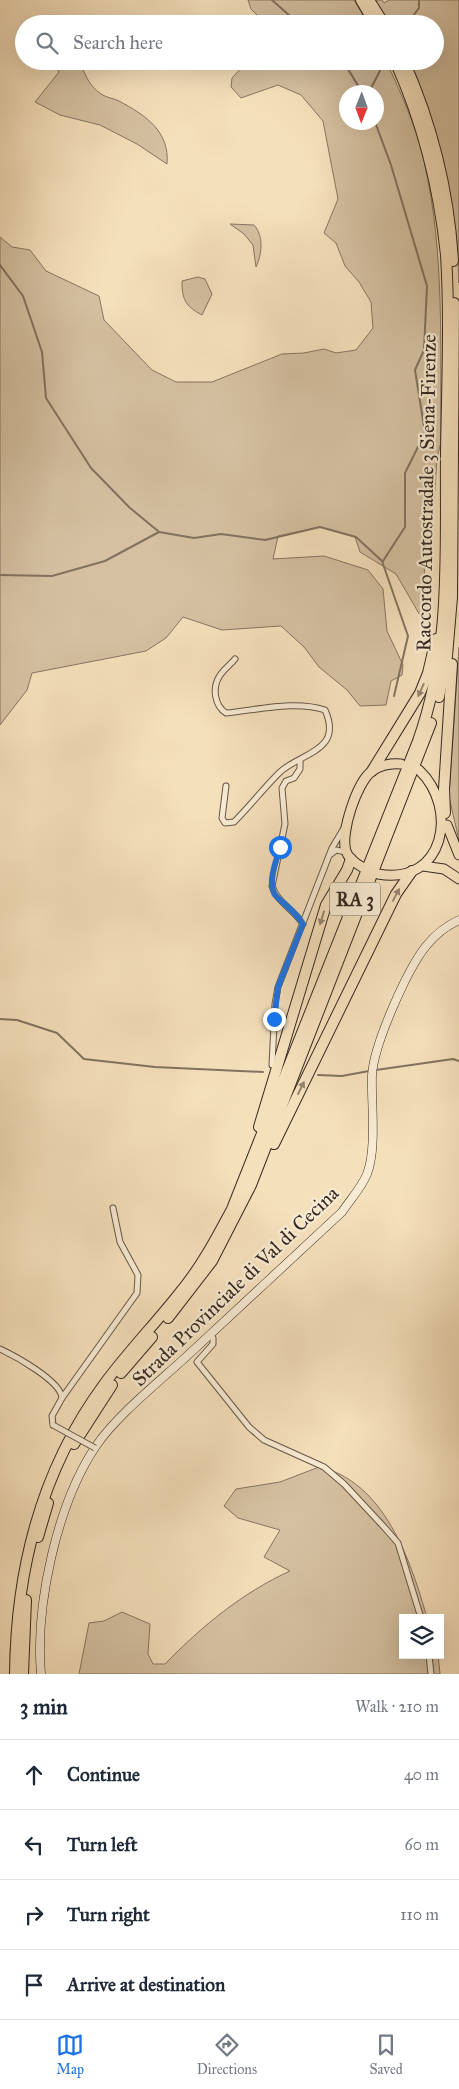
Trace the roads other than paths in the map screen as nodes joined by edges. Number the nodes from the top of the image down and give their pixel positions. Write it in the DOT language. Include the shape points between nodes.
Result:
graph roads {
  1 [pos="360,0"];
  2 [pos="369,0"];
  3 [pos="369,15"];
  4 [pos="378,15"];
  5 [pos="398,70"];
  6 [pos="407,70"];
  7 [pos="446,452"];
  8 [pos="454,487"];
  9 [pos="235,659"];
  10 [pos="300,761"];
  11 [pos="402,764"];
  12 [pos="419,770"];
  13 [pos="372,771"];
  14 [pos="226,786"];
  15 [pos="446,817"];
  16 [pos="346,825"];
  17 [pos="459,854"];
  18 [pos="330,855"];
  19 [pos="348,855"];
  20 [pos="422,866"];
  21 [pos="362,867"];
  22 [pos="412,872"];
  23 [pos="378,874"];
  24 [pos="459,879"];
  25 [pos="459,916"];
  26 [pos="456,922"];
  27 [pos="303,924"];
  28 [pos="272,1066"];
  29 [pos="113,1208"];
  30 [pos="186,1297"];
  31 [pos="209,1335"];
  32 [pos="144,1337"];
  33 [pos="0,1349"];
  34 [pos="62,1398"];
  35 [pos="95,1448"];
  36 [pos="420,1614"];
  37 [pos="429,1659"];
  38 [pos="15,1674"];
  39 [pos="23,1674"];
  40 [pos="41,1674"];
  41 [pos="431,1674"];
  1 -- 3 [label="highway"];
  2 -- 4 [label="highway"];
  5 -- 7 [label="highway, Raccordo Autostradale 3 Siena-Firenze / RA 3" via="424,136 443,231 448,280"];
  6 -- 8 [label="highway, Raccordo Autostradale 3 Siena-Firenze / RA 3" via="433,140 452,241"];
  7 -- 13 [label="highway, one-way" via="441,470 439,616 431,662 415,703"];
  7 -- 32 [label="highway, Raccordo Autostradale 3 Siena-Firenze / RA 3" via="443,632 435,684 421,731 232,1209 199,1267"];
  8 -- 15 [label="highway" via="458,502 458,581 444,789"];
  8 -- 30 [label="highway, Raccordo Autostradale 3 Siena-Firenze / RA 3" via="452,597 447,656 429,730 258,1167 216,1254"];
  9 -- 10 [label="street" via="218,678 215,700 219,709 226,713 294,706 314,706 325,710 330,720 329,734 320,748"];
  10 -- 14 [label="street" via="280,772 234,822 224,823"];
  10 -- 27 [label="street" via="300,769 294,778 286,780 282,788 285,824 272,886 275,895 296,912"];
  11 -- 13 [label="main road" via="389,764"];
  12 -- 15 [label="main road" via="437,790"];
  13 -- 16 [label="main road" via="365,779"];
  15 -- 17 [label="main road"];
  15 -- 20 [label="main road" via="441,845"];
  16 -- 18 [label="street"];
  16 -- 19 [label="main road" via="344,839"];
  18 -- 19 [label="street" via="336,850"];
  18 -- 27 [label="street"];
  19 -- 21 [label="main road"];
  19 -- 32 [label="highway, one-way" via="347,870 326,905 262,1119 230,1203 206,1250 149,1322"];
  20 -- 22 [label="main road"];
  20 -- 24 [label="main road" via="444,869"];
  22 -- 23 [label="main road"];
  30 -- 22 [label="highway, one-way" via="206,1280 230,1239 396,894"];
  25 -- 26 [label="main road, Strada Provinciale di Val di Cecina"];
  26 -- 31 [label="main road, Strada Provinciale di Val di Cecina" via="435,937 418,958 376,1052 372,1073 371,1153 367,1174 358,1190 342,1212"];
  27 -- 28 [label="street" via="276,997"];
  29 -- 34 [label="street" via="120,1242 138,1275 137,1293"];
  30 -- 39 [label="highway, Raccordo Autostradale 3 Siena-Firenze / RA 3" via="107,1391 62,1469 46,1507 34,1555 27,1594"];
  31 -- 35 [label="main road, Strada Provinciale di Val di Cecina"];
  31 -- 36 [label="street" via="213,1338 212,1344 197,1362 249,1427 264,1440 324,1468 344,1484 398,1543"];
  32 -- 38 [label="highway, Raccordo Autostradale 3 Siena-Firenze / RA 3" via="83,1414 43,1496 20,1593"];
  33 -- 34 [label="street" via="16,1356 52,1382 60,1390"];
  34 -- 35 [label="street, bridge" via="52,1416 53,1425"];
  35 -- 40 [label="main road, Strada Provinciale di Val di Cecina" via="73,1488 58,1533 42,1618"];
  37 -- 41 [label="street"];
}
